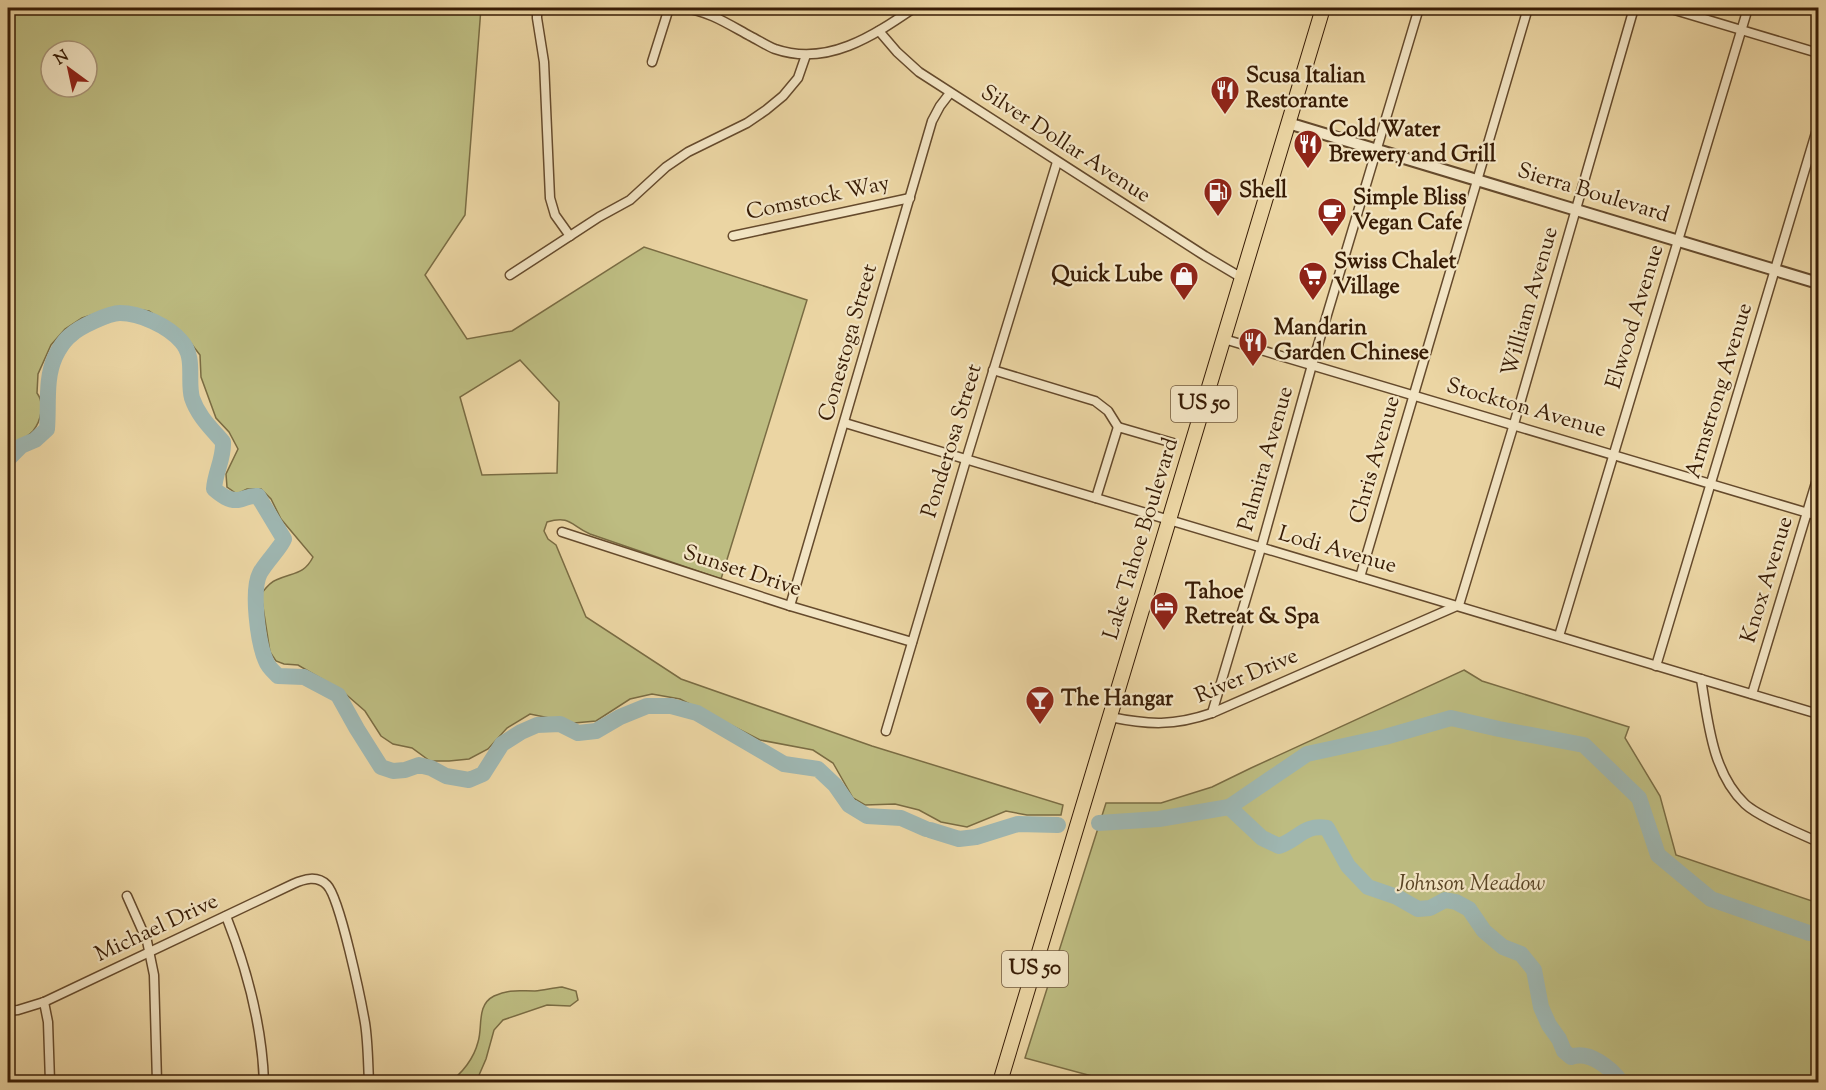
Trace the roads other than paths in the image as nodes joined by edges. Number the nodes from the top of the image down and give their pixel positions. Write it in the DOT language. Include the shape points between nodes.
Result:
graph roads {
  1 [pos="537,8"];
  2 [pos="669,8"];
  3 [pos="683,8"];
  4 [pos="914,8"];
  5 [pos="1323,8"];
  6 [pos="1419,8"];
  7 [pos="1528,8"];
  8 [pos="1634,8"];
  9 [pos="1668,8"];
  10 [pos="1748,8"];
  11 [pos="718,12"];
  12 [pos="1741,29"];
  13 [pos="879,31"];
  14 [pos="1818,53"];
  15 [pos="806,55"];
  16 [pos="652,62"];
  17 [pos="950,93"];
  18 [pos="1288,123"];
  19 [pos="1818,126"];
  20 [pos="1376,150"];
  21 [pos="1057,162"];
  22 [pos="1477,180"];
  23 [pos="910,198"];
  24 [pos="1576,210"];
  25 [pos="570,236"];
  26 [pos="733,236"];
  27 [pos="1678,240"];
  28 [pos="1776,270"];
  29 [pos="510,275"];
  30 [pos="1242,278"];
  31 [pos="1818,283"];
  32 [pos="1224,339"];
  33 [pos="1312,365"];
  34 [pos="993,370"];
  35 [pos="1413,395"];
  36 [pos="845,423"];
  37 [pos="1514,424"];
  38 [pos="1118,427"];
  39 [pos="1173,443"];
  40 [pos="1614,454"];
  41 [pos="966,460"];
  42 [pos="1818,476"];
  43 [pos="1710,482"];
  44 [pos="1096,498"];
  45 [pos="1807,513"];
  46 [pos="1818,516"];
  47 [pos="1170,520"];
  48 [pos="562,532"];
  49 [pos="1261,548"];
  50 [pos="1360,577"];
  51 [pos="1459,605"];
  52 [pos="790,606"];
  53 [pos="1559,636"];
  54 [pos="912,642"];
  55 [pos="1656,666"];
  56 [pos="1701,679"];
  57 [pos="1752,694"];
  58 [pos="1212,712"];
  59 [pos="1818,714"];
  60 [pos="1110,717"];
  61 [pos="886,731"];
  62 [pos="1818,842"];
  63 [pos="127,896"];
  64 [pos="226,916"];
  65 [pos="150,953"];
  66 [pos="44,1002"];
  67 [pos="8,1011"];
  68 [pos="50,1083"];
  69 [pos="157,1083"];
  70 [pos="264,1083"];
  71 [pos="369,1083"];
  72 [pos="1000,1083"];
  1 -- 25 [label="street" via="544,62 550,198 555,215"];
  2 -- 16 [label="street"];
  3 -- 11 [label="street"];
  4 -- 13 [label="street"];
  5 -- 18 [label="highway, Lake Tahoe Boulevard / US 50"];
  6 -- 20 [label="street, Palmira Avenue"];
  7 -- 22 [label="street, Chris Avenue"];
  8 -- 24 [label="street, William Avenue"];
  9 -- 12 [label="street"];
  10 -- 12 [label="street, Elwood Avenue"];
  11 -- 15 [label="street" via="775,49"];
  12 -- 14 [label="street"];
  12 -- 27 [label="street, Elwood Avenue"];
  13 -- 15 [label="street" via="831,52"];
  13 -- 17 [label="street, Silver Dollar Avenue" via="919,72"];
  15 -- 25 [label="street" via="798,78 766,110 688,152 630,200"];
  17 -- 21 [label="street, Silver Dollar Avenue"];
  17 -- 23 [label="street, Conestoga Street" via="932,121"];
  18 -- 20 [label="street, Sierra Boulevard"];
  18 -- 30 [label="highway, Lake Tahoe Boulevard / US 50"];
  19 -- 28 [label="street, Armstrong Avenue"];
  20 -- 22 [label="street, Sierra Boulevard"];
  20 -- 33 [label="street, Palmira Avenue"];
  21 -- 30 [label="street, Silver Dollar Avenue"];
  21 -- 34 [label="street, Ponderosa Street"];
  22 -- 24 [label="street, Sierra Boulevard"];
  22 -- 35 [label="street, Chris Avenue"];
  23 -- 26 [label="street, Comstock Way"];
  23 -- 36 [label="street, Conestoga Street"];
  24 -- 27 [label="street, Sierra Boulevard"];
  24 -- 37 [label="street, William Avenue"];
  25 -- 29 [label="street"];
  27 -- 28 [label="street, Sierra Boulevard"];
  27 -- 40 [label="street, Elwood Avenue"];
  28 -- 31 [label="street, Sierra Boulevard"];
  28 -- 43 [label="street, Armstrong Avenue"];
  30 -- 32 [label="highway, Lake Tahoe Boulevard / US 50"];
  32 -- 33 [label="street, Stockton Avenue"];
  32 -- 47 [label="highway, Lake Tahoe Boulevard / US 50"];
  33 -- 35 [label="street, Stockton Avenue"];
  33 -- 49 [label="street, Palmira Avenue"];
  34 -- 38 [label="street" via="1095,401 1108,411"];
  34 -- 41 [label="street, Ponderosa Street"];
  35 -- 37 [label="street, Stockton Avenue"];
  35 -- 50 [label="street, Chris Avenue"];
  36 -- 41 [label="street, Lodi Avenue"];
  36 -- 52 [label="street, Conestoga Street"];
  37 -- 40 [label="street, Stockton Avenue"];
  37 -- 51 [label="street, William Avenue"];
  38 -- 39 [label="street"];
  38 -- 44 [label="street"];
  40 -- 43 [label="street, Stockton Avenue"];
  40 -- 53 [label="street, Elwood Avenue"];
  41 -- 44 [label="street, Lodi Avenue"];
  41 -- 54 [label="street, Ponderosa Street"];
  42 -- 45 [label="street, Knox Avenue"];
  43 -- 45 [label="street, Stockton Avenue"];
  43 -- 55 [label="street, Armstrong Avenue"];
  44 -- 47 [label="street, Lodi Avenue"];
  45 -- 46 [label="street, Stockton Avenue"];
  45 -- 57 [label="street, Knox Avenue"];
  47 -- 49 [label="street, Lodi Avenue"];
  47 -- 60 [label="highway, Lake Tahoe Boulevard / US 50"];
  48 -- 52 [label="street, Sunset Drive"];
  49 -- 50 [label="street, Lodi Avenue"];
  49 -- 58 [label="street, Palmira Avenue"];
  50 -- 51 [label="street, Lodi Avenue"];
  51 -- 53 [label="street, Lodi Avenue"];
  51 -- 58 [label="street, River Drive"];
  52 -- 54 [label="street, Sunset Drive"];
  53 -- 55 [label="street, Lodi Avenue"];
  54 -- 61 [label="street, Ponderosa Street"];
  55 -- 56 [label="street, Lodi Avenue"];
  56 -- 57 [label="street, Lodi Avenue"];
  56 -- 62 [label="street" via="1711,736 1732,788 1746,805"];
  57 -- 59 [label="street, Lodi Avenue"];
  58 -- 60 [label="street, River Drive" via="1166,724"];
  60 -- 72 [label="highway, Lake Tahoe Boulevard / US 50"];
  63 -- 65 [label="street"];
  64 -- 65 [label="street, Michael Drive"];
  64 -- 70 [label="street" via="244,965 260,1041"];
  64 -- 71 [label="street, Michael Drive" via="310,878 321,880 331,890 365,1022"];
  65 -- 66 [label="street, Michael Drive"];
  65 -- 69 [label="street"];
  66 -- 67 [label="street, Michael Drive"];
  66 -- 68 [label="street"];
}
